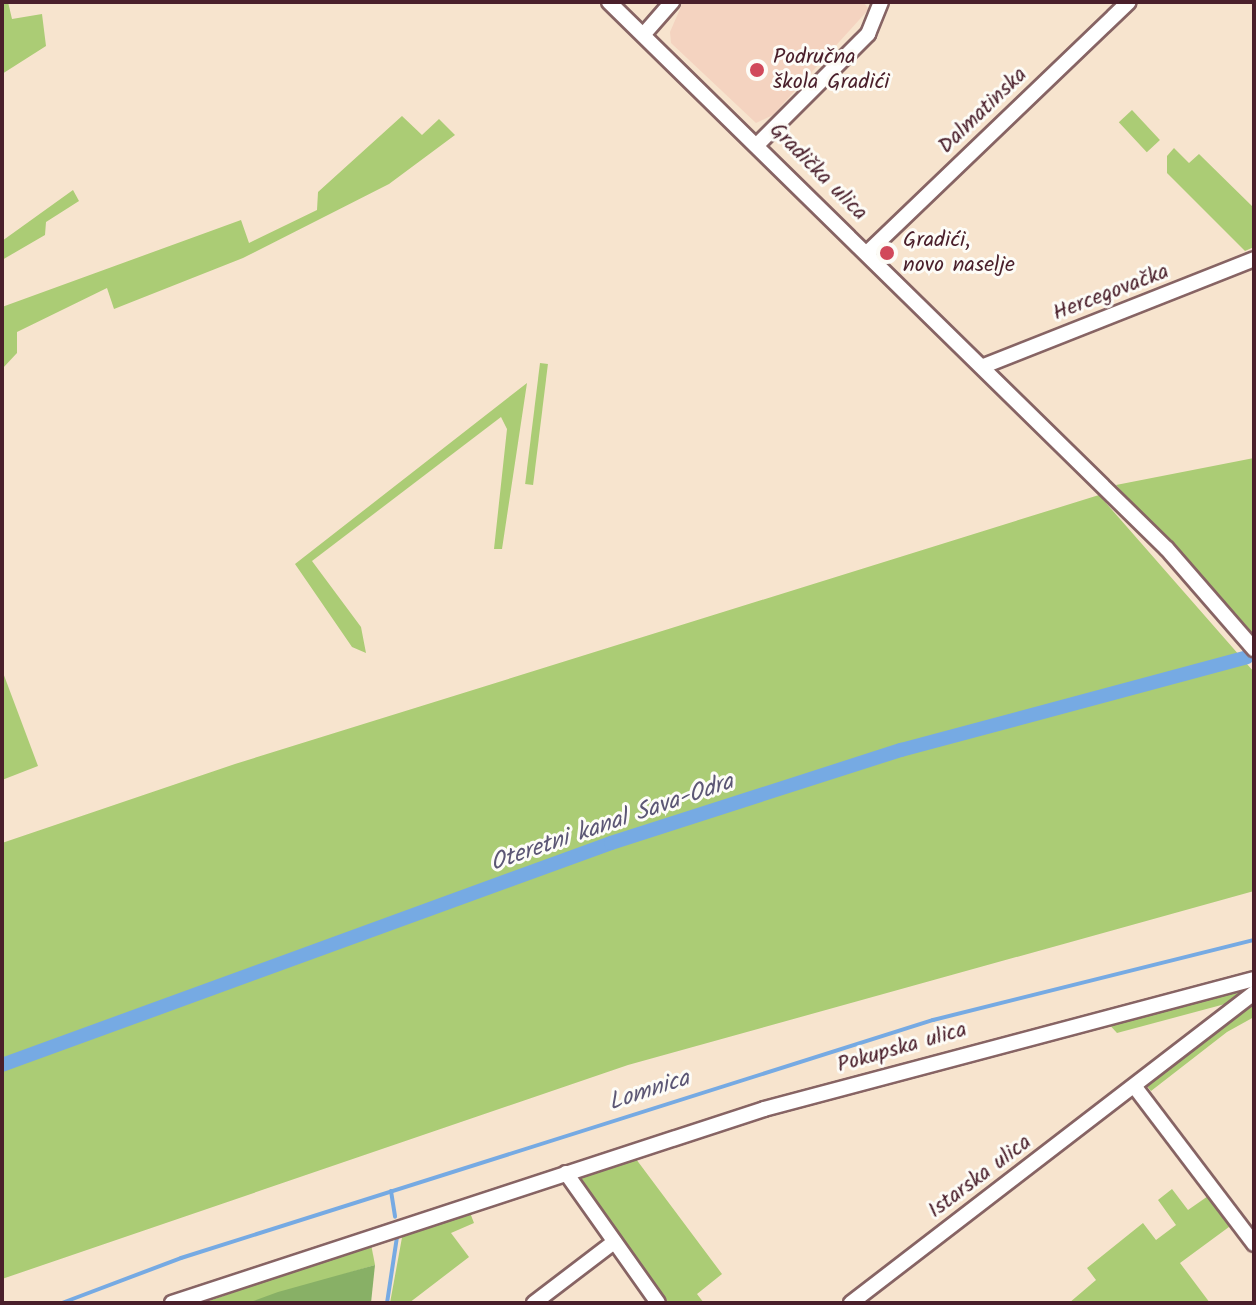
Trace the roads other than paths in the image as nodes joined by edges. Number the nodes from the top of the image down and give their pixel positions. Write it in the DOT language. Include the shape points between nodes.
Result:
graph roads {
  1 [pos="609,2"];
  2 [pos="672,2"];
  3 [pos="881,2"];
  4 [pos="1129,2"];
  5 [pos="644,34"];
  6 [pos="758,144"];
  7 [pos="868,252"];
  8 [pos="1254,259"];
  9 [pos="984,366"];
  10 [pos="1254,649"];
  11 [pos="1254,979"];
  12 [pos="1254,993"];
  13 [pos="1135,1087"];
  14 [pos="566,1173"];
  15 [pos="614,1242"];
  16 [pos="1254,1244"];
  17 [pos="172,1303"];
  18 [pos="534,1303"];
  19 [pos="658,1303"];
  20 [pos="851,1303"];
  1 -- 5 [label="street, Gradička ulica"];
  2 -- 5 [label="street"];
  3 -- 6 [label="street" via="868,34"];
  4 -- 7 [label="street, Dalmatinska"];
  5 -- 6 [label="street, Gradička ulica"];
  6 -- 7 [label="street, Gradička ulica"];
  7 -- 9 [label="street, Gradička ulica"];
  8 -- 9 [label="street, Hercegovačka"];
  9 -- 10 [label="street, Gradička ulica" via="1167,549"];
  11 -- 14 [label="street, Pokupska ulica" via="764,1109"];
  12 -- 13 [label="street, Istarska ulica"];
  13 -- 16 [label="street"];
  13 -- 20 [label="street, Istarska ulica"];
  14 -- 15 [label="street"];
  14 -- 17 [label="street, Pokupska ulica"];
  15 -- 18 [label="street"];
  15 -- 19 [label="street"];
}
